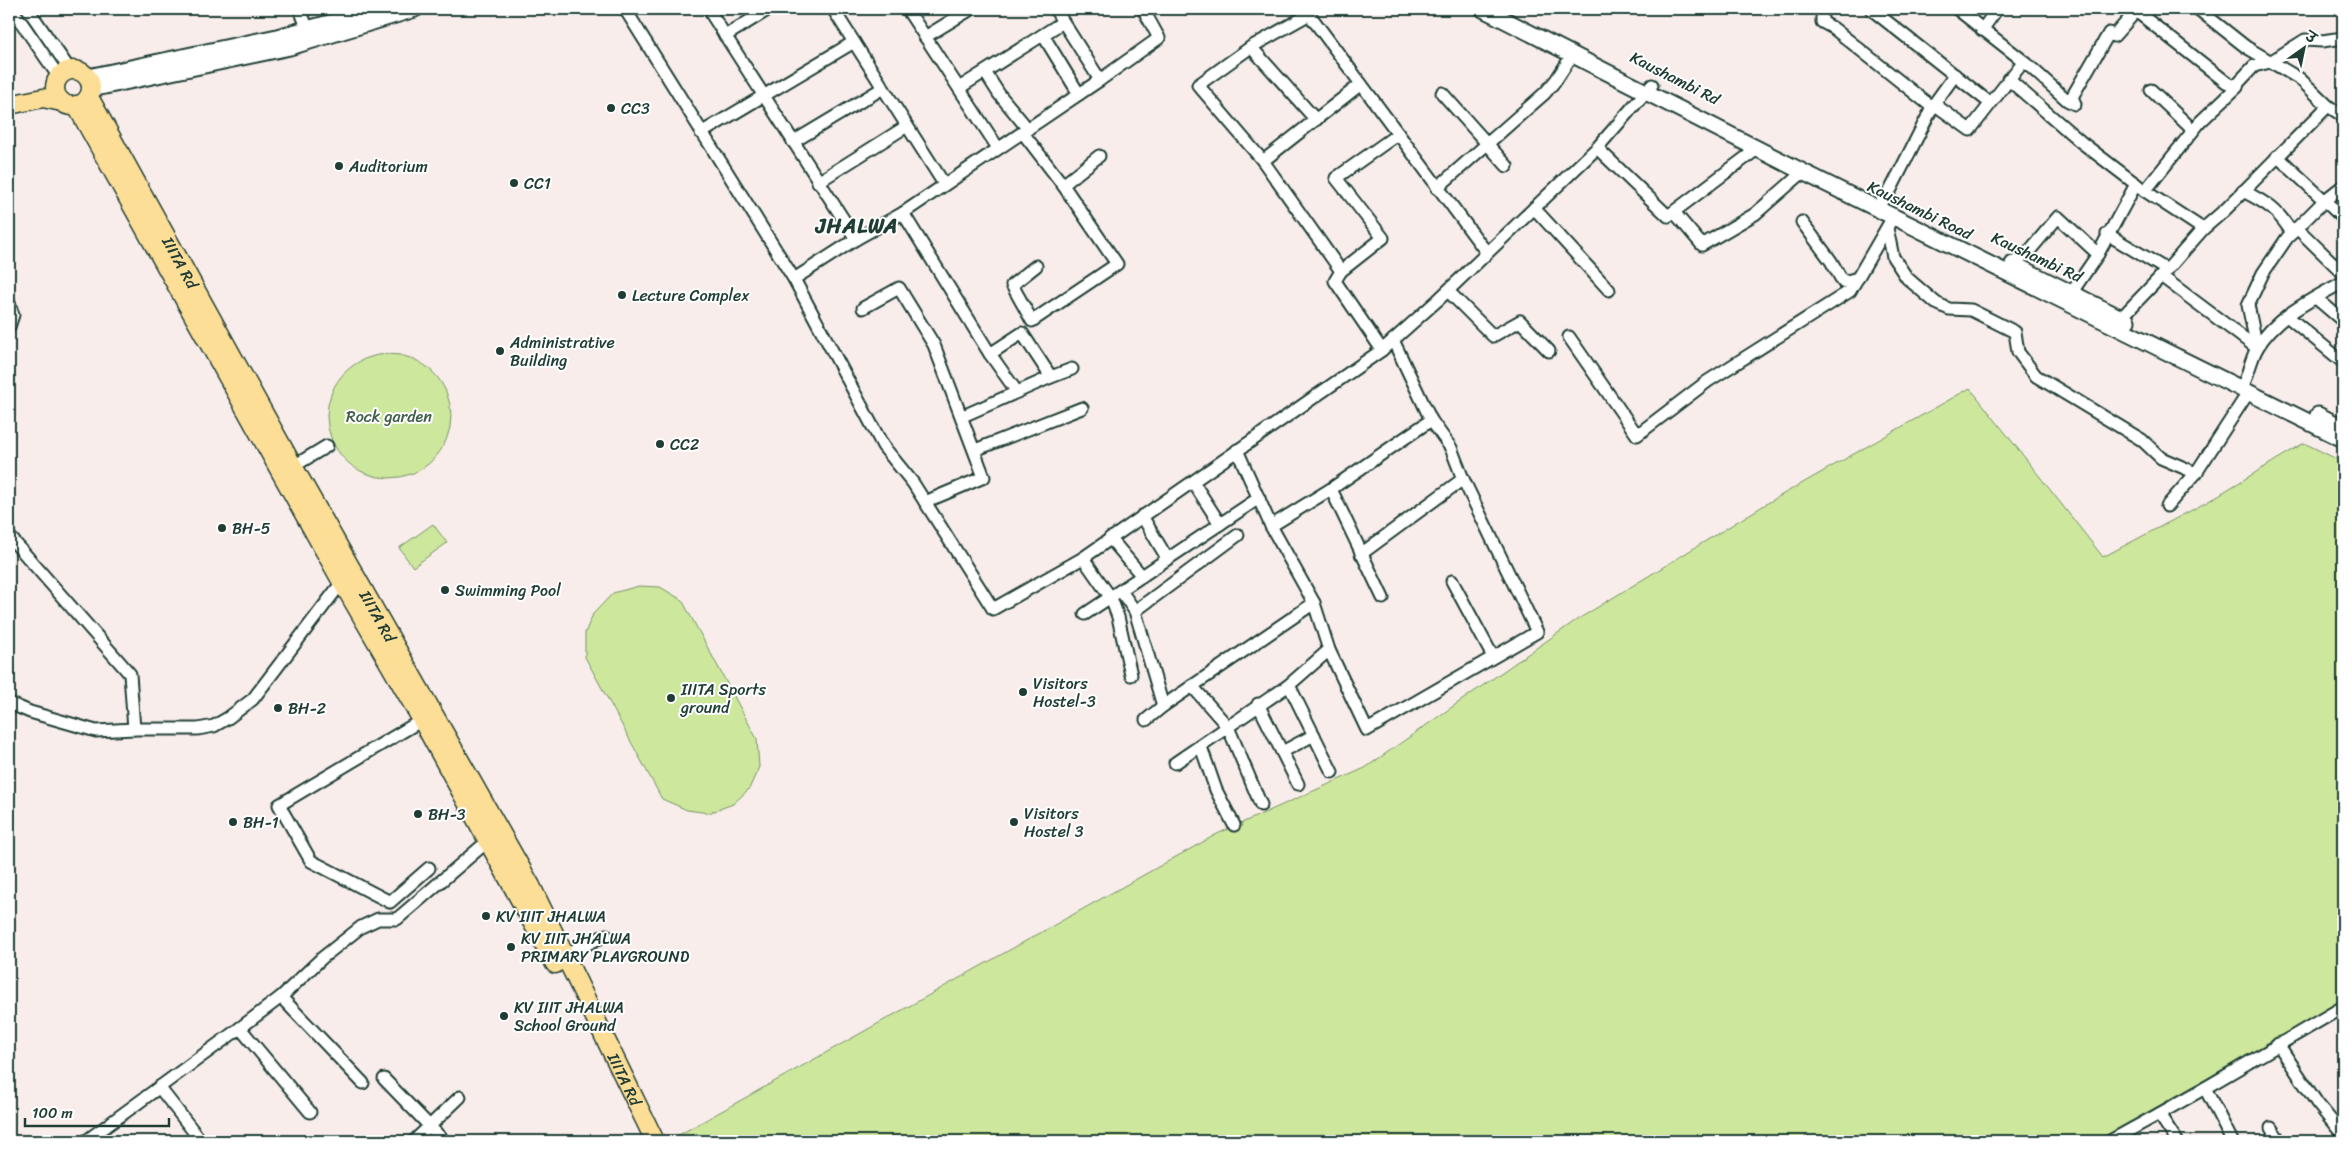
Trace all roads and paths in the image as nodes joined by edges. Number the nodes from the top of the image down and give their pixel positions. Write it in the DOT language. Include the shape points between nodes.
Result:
graph roads {
  1 [pos="12,9"];
  2 [pos="28,9"];
  3 [pos="300,9"];
  4 [pos="382,9"];
  5 [pos="415,9"];
  6 [pos="624,9"];
  7 [pos="768,9"];
  8 [pos="833,9"];
  9 [pos="907,9"];
  10 [pos="971,9"];
  11 [pos="1056,9"];
  12 [pos="1143,9"];
  13 [pos="1483,9"];
  14 [pos="1502,9"];
  15 [pos="1871,9"];
  16 [pos="1957,9"];
  17 [pos="1997,9"];
  18 [pos="2198,9"];
  19 [pos="2137,10"];
  20 [pos="1307,12"];
  21 [pos="712,15"];
  22 [pos="1822,17"];
  23 [pos="1063,22"];
  24 [pos="308,30"];
  25 [pos="1982,30"];
  26 [pos="1043,35"];
  27 [pos="726,36"];
  28 [pos="925,37"];
  29 [pos="2343,38"];
  30 [pos="854,42"];
  31 [pos="1251,47"];
  32 [pos="1573,54"];
  33 [pos="2023,62"];
  34 [pos="2270,62"];
  35 [pos="985,72"];
  36 [pos="1955,75"];
  37 [pos="62,76"];
  38 [pos="1100,80"];
  39 [pos="2008,80"];
  40 [pos="1361,84"];
  41 [pos="2237,87"];
  42 [pos="883,88"];
  43 [pos="959,88"];
  44 [pos="1649,89"];
  45 [pos="2151,90"];
  46 [pos="1442,93"];
  47 [pos="9,94"];
  48 [pos="81,94"];
  49 [pos="1079,94"];
  50 [pos="764,96"];
  51 [pos="1990,102"];
  52 [pos="1934,104"];
  53 [pos="9,105"];
  54 [pos="2328,106"];
  55 [pos="2343,116"];
  56 [pos="1316,120"];
  57 [pos="906,126"];
  58 [pos="2194,130"];
  59 [pos="1025,131"];
  60 [pos="701,133"];
  61 [pos="1398,134"];
  62 [pos="793,142"];
  63 [pos="1486,143"];
  64 [pos="998,148"];
  65 [pos="1597,148"];
  66 [pos="1756,149"];
  67 [pos="1100,156"];
  68 [pos="2277,156"];
  69 [pos="1264,161"];
  70 [pos="1507,166"];
  71 [pos="1803,172"];
  72 [pos="818,182"];
  73 [pos="944,184"];
  74 [pos="1063,186"];
  75 [pos="2343,186"];
  76 [pos="2140,187"];
  77 [pos="1437,188"];
  78 [pos="2243,191"];
  79 [pos="2324,200"];
  80 [pos="1881,202"];
  81 [pos="1534,208"];
  82 [pos="1674,212"];
  83 [pos="904,213"];
  84 [pos="2343,218"];
  85 [pos="1802,222"];
  86 [pos="1890,222"];
  87 [pos="2203,229"];
  88 [pos="2295,230"];
  89 [pos="2107,234"];
  90 [pos="856,239"];
  91 [pos="1487,253"];
  92 [pos="2098,254"];
  93 [pos="2013,264"];
  94 [pos="1036,266"];
  95 [pos="1341,271"];
  96 [pos="2343,273"];
  97 [pos="2164,274"];
  98 [pos="1858,278"];
  99 [pos="794,279"];
  100 [pos="2343,282"];
  101 [pos="1609,290"];
  102 [pos="1448,291"];
  103 [pos="2072,292"];
  104 [pos="2316,298"];
  105 [pos="9,303"];
  106 [pos="863,308"];
  107 [pos="2287,316"];
  108 [pos="2121,318"];
  109 [pos="2343,321"];
  110 [pos="9,327"];
  111 [pos="1568,337"];
  112 [pos="1393,340"];
  113 [pos="2257,348"];
  114 [pos="1382,350"];
  115 [pos="1549,351"];
  116 [pos="990,354"];
  117 [pos="2343,362"];
  118 [pos="1072,369"];
  119 [pos="1051,377"];
  120 [pos="2246,387"];
  121 [pos="1017,392"];
  122 [pos="1082,408"];
  123 [pos="962,416"];
  124 [pos="1431,420"];
  125 [pos="2343,428"];
  126 [pos="2343,439"];
  127 [pos="327,446"];
  128 [pos="975,450"];
  129 [pos="1238,450"];
  130 [pos="287,470"];
  131 [pos="2196,472"];
  132 [pos="1463,479"];
  133 [pos="1193,482"];
  134 [pos="1331,489"];
  135 [pos="1258,498"];
  136 [pos="925,502"];
  137 [pos="2167,506"];
  138 [pos="1142,516"];
  139 [pos="1220,524"];
  140 [pos="1270,526"];
  141 [pos="1238,535"];
  142 [pos="1110,538"];
  143 [pos="10,541"];
  144 [pos="1361,554"];
  145 [pos="1083,558"];
  146 [pos="1167,558"];
  147 [pos="1142,576"];
  148 [pos="1452,581"];
  149 [pos="348,583"];
  150 [pos="1121,591"];
  151 [pos="1110,598"];
  152 [pos="1383,598"];
  153 [pos="1314,603"];
  154 [pos="1135,611"];
  155 [pos="1086,614"];
  156 [pos="1329,650"];
  157 [pos="1493,657"];
  158 [pos="1131,675"];
  159 [pos="1289,685"];
  160 [pos="1192,686"];
  161 [pos="9,703"];
  162 [pos="1258,704"];
  163 [pos="1163,706"];
  164 [pos="428,718"];
  165 [pos="1146,720"];
  166 [pos="1228,727"];
  167 [pos="134,729"];
  168 [pos="1314,735"];
  169 [pos="1201,747"];
  170 [pos="1282,752"];
  171 [pos="1175,763"];
  172 [pos="1332,772"];
  173 [pos="1298,784"];
  174 [pos="1261,805"];
  175 [pos="1234,824"];
  176 [pos="495,837"];
  177 [pos="429,868"];
  178 [pos="606,935"];
  179 [pos="559,958"];
  180 [pos="281,997"];
  181 [pos="2343,1007"];
  182 [pos="240,1028"];
  183 [pos="2278,1044"];
  184 [pos="384,1079"];
  185 [pos="363,1083"];
  186 [pos="159,1087"];
  187 [pos="2205,1088"];
  188 [pos="460,1097"];
  189 [pos="310,1112"];
  190 [pos="2159,1114"];
  191 [pos="430,1126"];
  192 [pos="2271,1128"];
  193 [pos="2343,1135"];
  194 [pos="86,1141"];
  195 [pos="200,1141"];
  196 [pos="414,1141"];
  197 [pos="444,1141"];
  198 [pos="643,1141"];
  199 [pos="655,1141"];
  200 [pos="2110,1141"];
  201 [pos="2176,1141"];
  202 [pos="2232,1141"];
  203 [pos="2280,1141"];
  1 -- 37 [label="street"];
  2 -- 37 [label="street"];
  3 -- 24 [label="street"];
  4 -- 24 [label="main road"];
  5 -- 48 [label="main road" via="290,46"];
  6 -- 60 [label="street"];
  7 -- 27 [label="street"];
  8 -- 30 [label="street"];
  9 -- 28 [label="street"];
  10 -- 28 [label="street"];
  11 -- 23 [label="street"];
  12 -- 38 [label="street" via="1159,38"];
  13 -- 32 [label="main road, Kaushambi Road"];
  14 -- 44 [label="main road, Kaushambi Rd"];
  15 -- 36 [label="street"];
  16 -- 25 [label="street"];
  17 -- 25 [label="street"];
  18 -- 34 [label="street"];
  19 -- 33 [label="street" via="2114,36 2110,33 2072,97 2075,104"];
  19 -- 41 [label="street" via="2226,82"];
  20 -- 31 [label="street"];
  20 -- 40 [label="street"];
  21 -- 27 [label="street"];
  22 -- 52 [label="street" via="1822,22 1932,107"];
  23 -- 26 [label="street"];
  23 -- 38 [label="street"];
  24 -- 48 [label="main road"];
  25 -- 33 [label="street"];
  26 -- 35 [label="street"];
  26 -- 49 [label="street"];
  27 -- 50 [label="street"];
  28 -- 43 [label="street"];
  29 -- 34 [label="street" via="2322,42 2305,40"];
  30 -- 42 [label="street"];
  30 -- 50 [label="street"];
  31 -- 56 [label="street"];
  31 -- 69 [label="street" via="1198,85"];
  32 -- 44 [label="main road, Kaushambi Road"];
  32 -- 63 [label="street" via="1545,93"];
  33 -- 39 [label="street"];
  34 -- 41 [label="street" via="2254,66"];
  34 -- 54 [label="street" via="2300,79"];
  35 -- 43 [label="street"];
  35 -- 59 [label="street"];
  36 -- 51 [label="street"];
  36 -- 52 [label="street"];
  37 -- 47 [label="main road"];
  37 -- 48 [label="main road, IIITA Rd" via="56,92"];
  37 -- 48 [label="main road" via="82,72"];
  38 -- 49 [label="street"];
  39 -- 51 [label="street"];
  39 -- 76 [label="street"];
  40 -- 56 [label="street"];
  40 -- 61 [label="street"];
  41 -- 58 [label="street"];
  42 -- 57 [label="street"];
  42 -- 62 [label="street"];
  43 -- 64 [label="street"];
  44 -- 65 [label="street"];
  44 -- 66 [label="main road, Kaushambi Road"];
  44 -- 80 [label="main road, Kaushambi Rd"];
  45 -- 58 [label="street"];
  46 -- 63 [label="street"];
  48 -- 53 [label="main road"];
  48 -- 130 [label="main road, IIITA Rd"];
  49 -- 59 [label="street"];
  50 -- 60 [label="street"];
  50 -- 62 [label="street"];
  51 -- 52 [label="street" via="1970,130"];
  52 -- 80 [label="street" via="1888,195"];
  54 -- 55 [label="street"];
  54 -- 68 [label="street"];
  56 -- 69 [label="street"];
  57 -- 72 [label="street"];
  57 -- 73 [label="street"];
  58 -- 76 [label="street"];
  59 -- 64 [label="street"];
  59 -- 74 [label="street"];
  60 -- 99 [label="street"];
  61 -- 77 [label="street"];
  61 -- 95 [label="street" via="1336,178 1384,238"];
  62 -- 72 [label="street"];
  63 -- 70 [label="street"];
  63 -- 77 [label="street"];
  64 -- 73 [label="street"];
  65 -- 81 [label="street"];
  65 -- 82 [label="street" via="1668,216"];
  66 -- 71 [label="main road, Kaushambi Road"];
  66 -- 82 [label="street"];
  67 -- 74 [label="street"];
  68 -- 78 [label="street"];
  68 -- 79 [label="street"];
  69 -- 95 [label="street"];
  71 -- 82 [label="street" via="1755,214 1702,245"];
  71 -- 86 [label="main road, Kaushambi Road"];
  72 -- 90 [label="street"];
  73 -- 83 [label="street"];
  74 -- 94 [label="street" via="1117,264 1032,321 1012,285"];
  75 -- 79 [label="street"];
  76 -- 87 [label="street"];
  76 -- 89 [label="street"];
  77 -- 91 [label="street"];
  78 -- 87 [label="street"];
  78 -- 88 [label="street" via="2269,204"];
  79 -- 84 [label="street"];
  79 -- 88 [label="street"];
  80 -- 93 [label="main road, Kaushambi Rd"];
  81 -- 91 [label="street"];
  81 -- 101 [label="street"];
  83 -- 90 [label="street"];
  83 -- 116 [label="street"];
  85 -- 98 [label="street" via="1843,282"];
  86 -- 98 [label="street"];
  86 -- 120 [label="main road, Kaushambi Road"];
  86 -- 131 [label="street" via="1893,256 1907,278 1936,303 1971,310 2015,332 2018,352 2036,376 2142,440 2161,458"];
  87 -- 97 [label="street"];
  88 -- 96 [label="street"];
  88 -- 113 [label="street" via="2263,273 2248,305"];
  89 -- 92 [label="street"];
  89 -- 97 [label="street"];
  90 -- 99 [label="street"];
  91 -- 102 [label="street"];
  92 -- 93 [label="street" via="2058,217 2031,249"];
  92 -- 103 [label="street"];
  93 -- 103 [label="main road, Kaushambi Rd"];
  95 -- 114 [label="street" via="1335,281"];
  97 -- 108 [label="street"];
  97 -- 113 [label="street"];
  98 -- 111 [label="street" via="1850,291 1708,381 1637,435"];
  99 -- 136 [label="street" via="883,446"];
  100 -- 104 [label="street"];
  102 -- 112 [label="street"];
  102 -- 115 [label="street" via="1493,336 1520,321"];
  103 -- 108 [label="main road, Kaushambi Rd"];
  104 -- 107 [label="street"];
  104 -- 109 [label="street"];
  105 -- 110 [label="street" via="13,315"];
  106 -- 123 [label="street" via="899,288 934,345"];
  107 -- 113 [label="street" via="2270,330"];
  107 -- 117 [label="street"];
  108 -- 120 [label="main road, Kaushambi Rd"];
  112 -- 114 [label="street"];
  112 -- 124 [label="street"];
  113 -- 120 [label="street"];
  114 -- 129 [label="street"];
  116 -- 119 [label="street" via="1022,333"];
  116 -- 121 [label="street"];
  118 -- 119 [label="street"];
  119 -- 121 [label="street"];
  120 -- 125 [label="main road, Kaushambi Rd"];
  120 -- 126 [label="main road, Kaushambi Road"];
  120 -- 131 [label="street"];
  121 -- 123 [label="street"];
  122 -- 128 [label="street"];
  123 -- 128 [label="street"];
  124 -- 132 [label="street" via="1451,448"];
  124 -- 134 [label="street"];
  127 -- 130 [label="street"];
  128 -- 136 [label="street" via="984,477"];
  129 -- 133 [label="street"];
  129 -- 135 [label="street"];
  130 -- 149 [label="main road, IIITA Rd"];
  131 -- 137 [label="street"];
  132 -- 144 [label="street"];
  132 -- 157 [label="street" via="1537,632"];
  133 -- 138 [label="street"];
  133 -- 139 [label="street"];
  134 -- 140 [label="street"];
  134 -- 144 [label="street"];
  135 -- 139 [label="street"];
  135 -- 140 [label="street"];
  136 -- 145 [label="street" via="993,609"];
  138 -- 142 [label="street"];
  138 -- 146 [label="street"];
  139 -- 146 [label="street"];
  140 -- 153 [label="street"];
  141 -- 154 [label="street"];
  142 -- 145 [label="street"];
  142 -- 147 [label="street"];
  143 -- 167 [label="street" via="130,674"];
  144 -- 152 [label="street"];
  145 -- 151 [label="street"];
  146 -- 147 [label="street"];
  147 -- 150 [label="street"];
  148 -- 157 [label="street"];
  149 -- 164 [label="main road, IIITA Rd"];
  149 -- 167 [label="street" via="253,699 228,718 214,726 198,729"];
  150 -- 151 [label="street"];
  150 -- 154 [label="street"];
  151 -- 155 [label="street"];
  151 -- 158 [label="street" via="1118,617"];
  153 -- 156 [label="street"];
  153 -- 160 [label="street"];
  154 -- 163 [label="street"];
  156 -- 157 [label="street" via="1367,730"];
  156 -- 159 [label="street"];
  159 -- 162 [label="street"];
  159 -- 168 [label="street"];
  160 -- 163 [label="street"];
  160 -- 166 [label="street"];
  161 -- 167 [label="street" via="96,731"];
  162 -- 166 [label="street"];
  162 -- 170 [label="street"];
  163 -- 165 [label="street"];
  164 -- 176 [label="main road, IIITA Rd"];
  164 -- 177 [label="street" via="279,805 311,861 390,902"];
  166 -- 169 [label="street"];
  166 -- 174 [label="street"];
  168 -- 170 [label="street"];
  168 -- 172 [label="street"];
  169 -- 171 [label="street"];
  169 -- 175 [label="street" via="1216,790"];
  170 -- 173 [label="street"];
  176 -- 179 [label="main road, IIITA Rd"];
  176 -- 180 [label="street" via="397,919 378,919 361,927"];
  178 -- 179 [label="street"];
  179 -- 198 [label="main road, IIITA Rd"];
  179 -- 199 [label="main road, IIITA Rd"];
  180 -- 182 [label="street"];
  180 -- 185 [label="street"];
  181 -- 183 [label="street"];
  182 -- 186 [label="street"];
  182 -- 189 [label="street"];
  183 -- 187 [label="street"];
  183 -- 193 [label="street" via="2317,1103"];
  184 -- 191 [label="street"];
  186 -- 194 [label="street"];
  186 -- 195 [label="street"];
  187 -- 190 [label="street"];
  187 -- 202 [label="street"];
  188 -- 191 [label="street"];
  190 -- 200 [label="street"];
  190 -- 201 [label="street"];
  191 -- 196 [label="street"];
  191 -- 197 [label="street"];
  192 -- 203 [label="street"];
}
